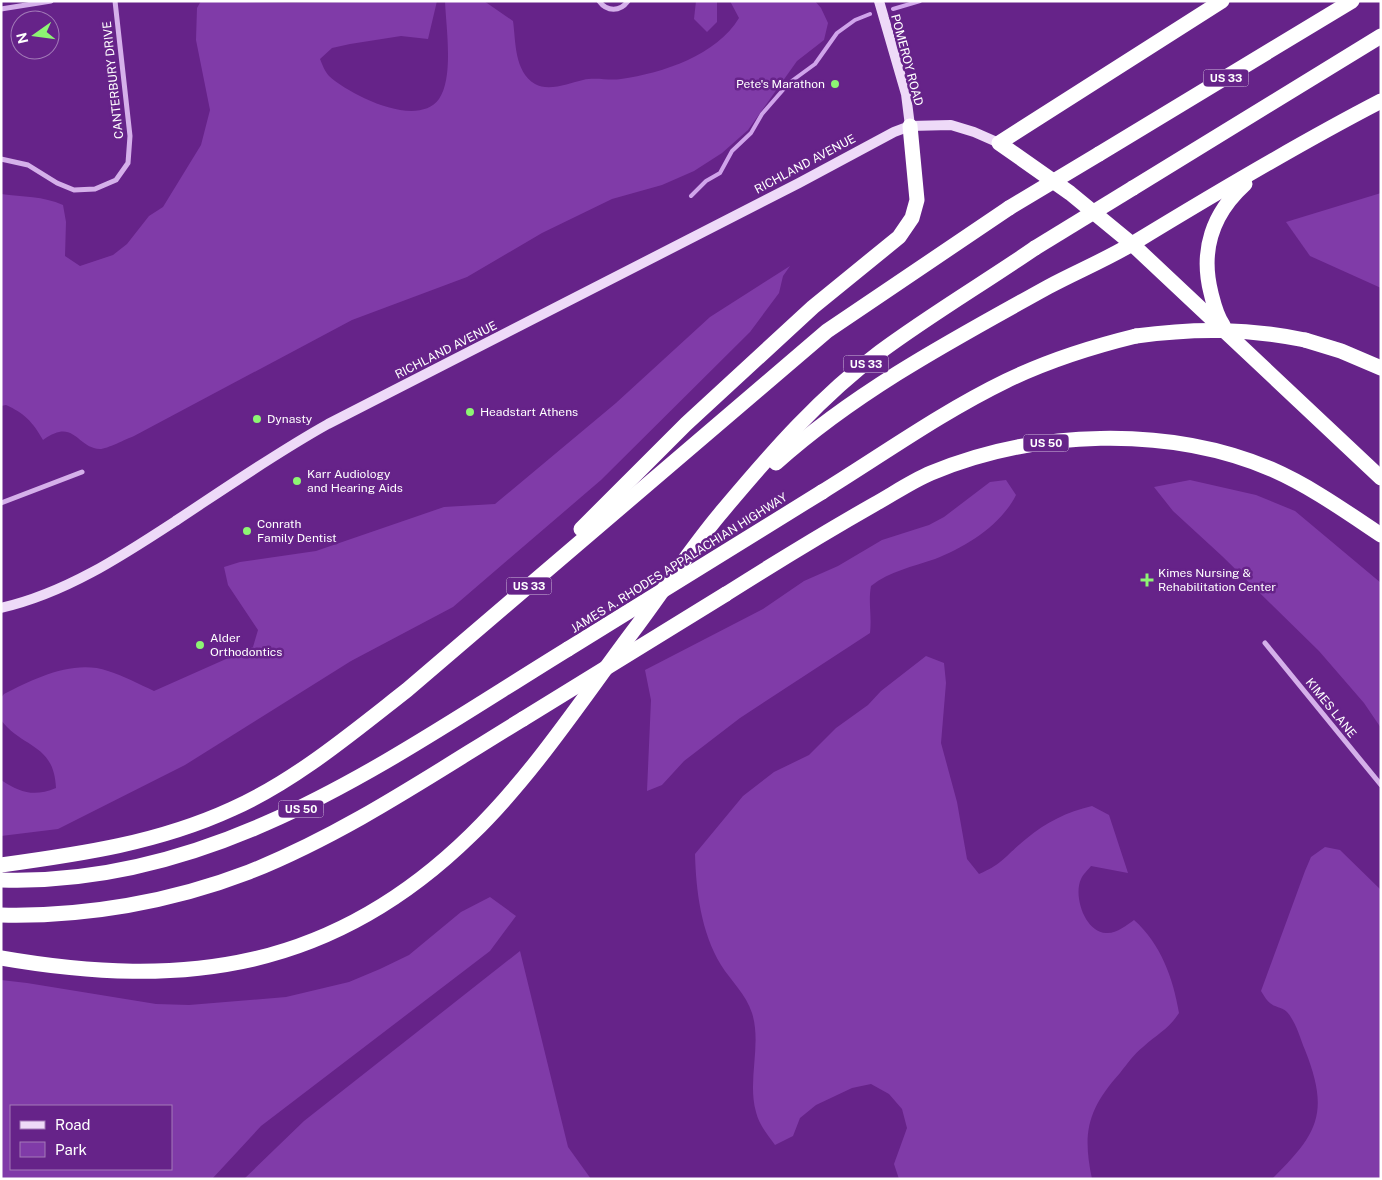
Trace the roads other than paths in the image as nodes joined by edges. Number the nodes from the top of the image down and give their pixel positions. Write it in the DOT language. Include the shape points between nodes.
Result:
graph roads {
  1 [pos="51,1"];
  2 [pos="116,1"];
  3 [pos="599,1"];
  4 [pos="628,1"];
  5 [pos="879,1"];
  6 [pos="1222,1"];
  7 [pos="1352,1"];
  8 [pos="1,9"];
  9 [pos="1381,36"];
  10 [pos="1381,101"];
  11 [pos="910,126"];
  12 [pos="999,144"];
  13 [pos="1,159"];
  14 [pos="1263,168"];
  15 [pos="1132,244"];
  16 [pos="1232,339"];
  17 [pos="1381,368"];
  18 [pos="82,472"];
  19 [pos="1381,478"];
  20 [pos="1,503"];
  21 [pos="722,510"];
  22 [pos="1381,535"];
  23 [pos="1,608"];
  24 [pos="495,615"];
  25 [pos="1265,643"];
  26 [pos="1381,785"];
  27 [pos="1,865"];
  28 [pos="1,880"];
  29 [pos="1,915"];
  30 [pos="1,958"];
  1 -- 8 [label="street"];
  2 -- 13 [label="street, CANTERBURY DRIVE" via="130,136 128,163 116,180 95,189 74,190 28,165"];
  3 -- 4 [label="street" via="602,6 613,10 623,7"];
  5 -- 11 [label="main road, POMEROY ROAD" via="906,94"];
  6 -- 12 [label="highway"];
  7 -- 24 [label="highway, US 33, bridge" via="1009,208 827,331"];
  9 -- 21 [label="highway, US 33, bridge" via="1035,248 900,338 850,376 789,435"];
  10 -- 14 [label="highway"];
  11 -- 12 [label="main road" via="951,125"];
  11 -- 23 [label="main road, RICHLAND AVENUE" via="877,140 328,424 102,568 50,592"];
  11 -- 24 [label="highway" via="917,200 912,218 896,240 813,307 686,424"];
  12 -- 15 [label="highway" via="1070,193"];
  14 -- 15 [label="highway" via="1167,220"];
  14 -- 16 [label="highway" via="1231,197 1218,216 1207,250 1208,284 1216,315"];
  15 -- 16 [label="highway"];
  15 -- 21 [label="highway" via="1041,292 862,397 791,449"];
  16 -- 19 [label="highway"];
  17 -- 28 [label="highway, JAMES A. RHODES APPALACHIAN HIGHWAY / US 50, bridge" via="1305,340 1232,329 1136,336 1067,356 1006,381 957,408 360,777 288,815 237,837 168,860 60,878"];
  18 -- 20 [label="street"];
  21 -- 30 [label="highway, US 33" via="510,792 433,870 367,915 331,934 288,950 216,967 101,970"];
  22 -- 29 [label="highway, US 50, bridge" via="1322,495 1270,468 1231,455 1128,437 1072,439 972,459 930,474 837,526 346,826 249,872 186,892 112,908"];
  24 -- 27 [label="highway, US 33" via="366,722 276,786 233,809 188,828 141,842 88,854"];
  25 -- 26 [label="street, KIMES LANE"];
}
